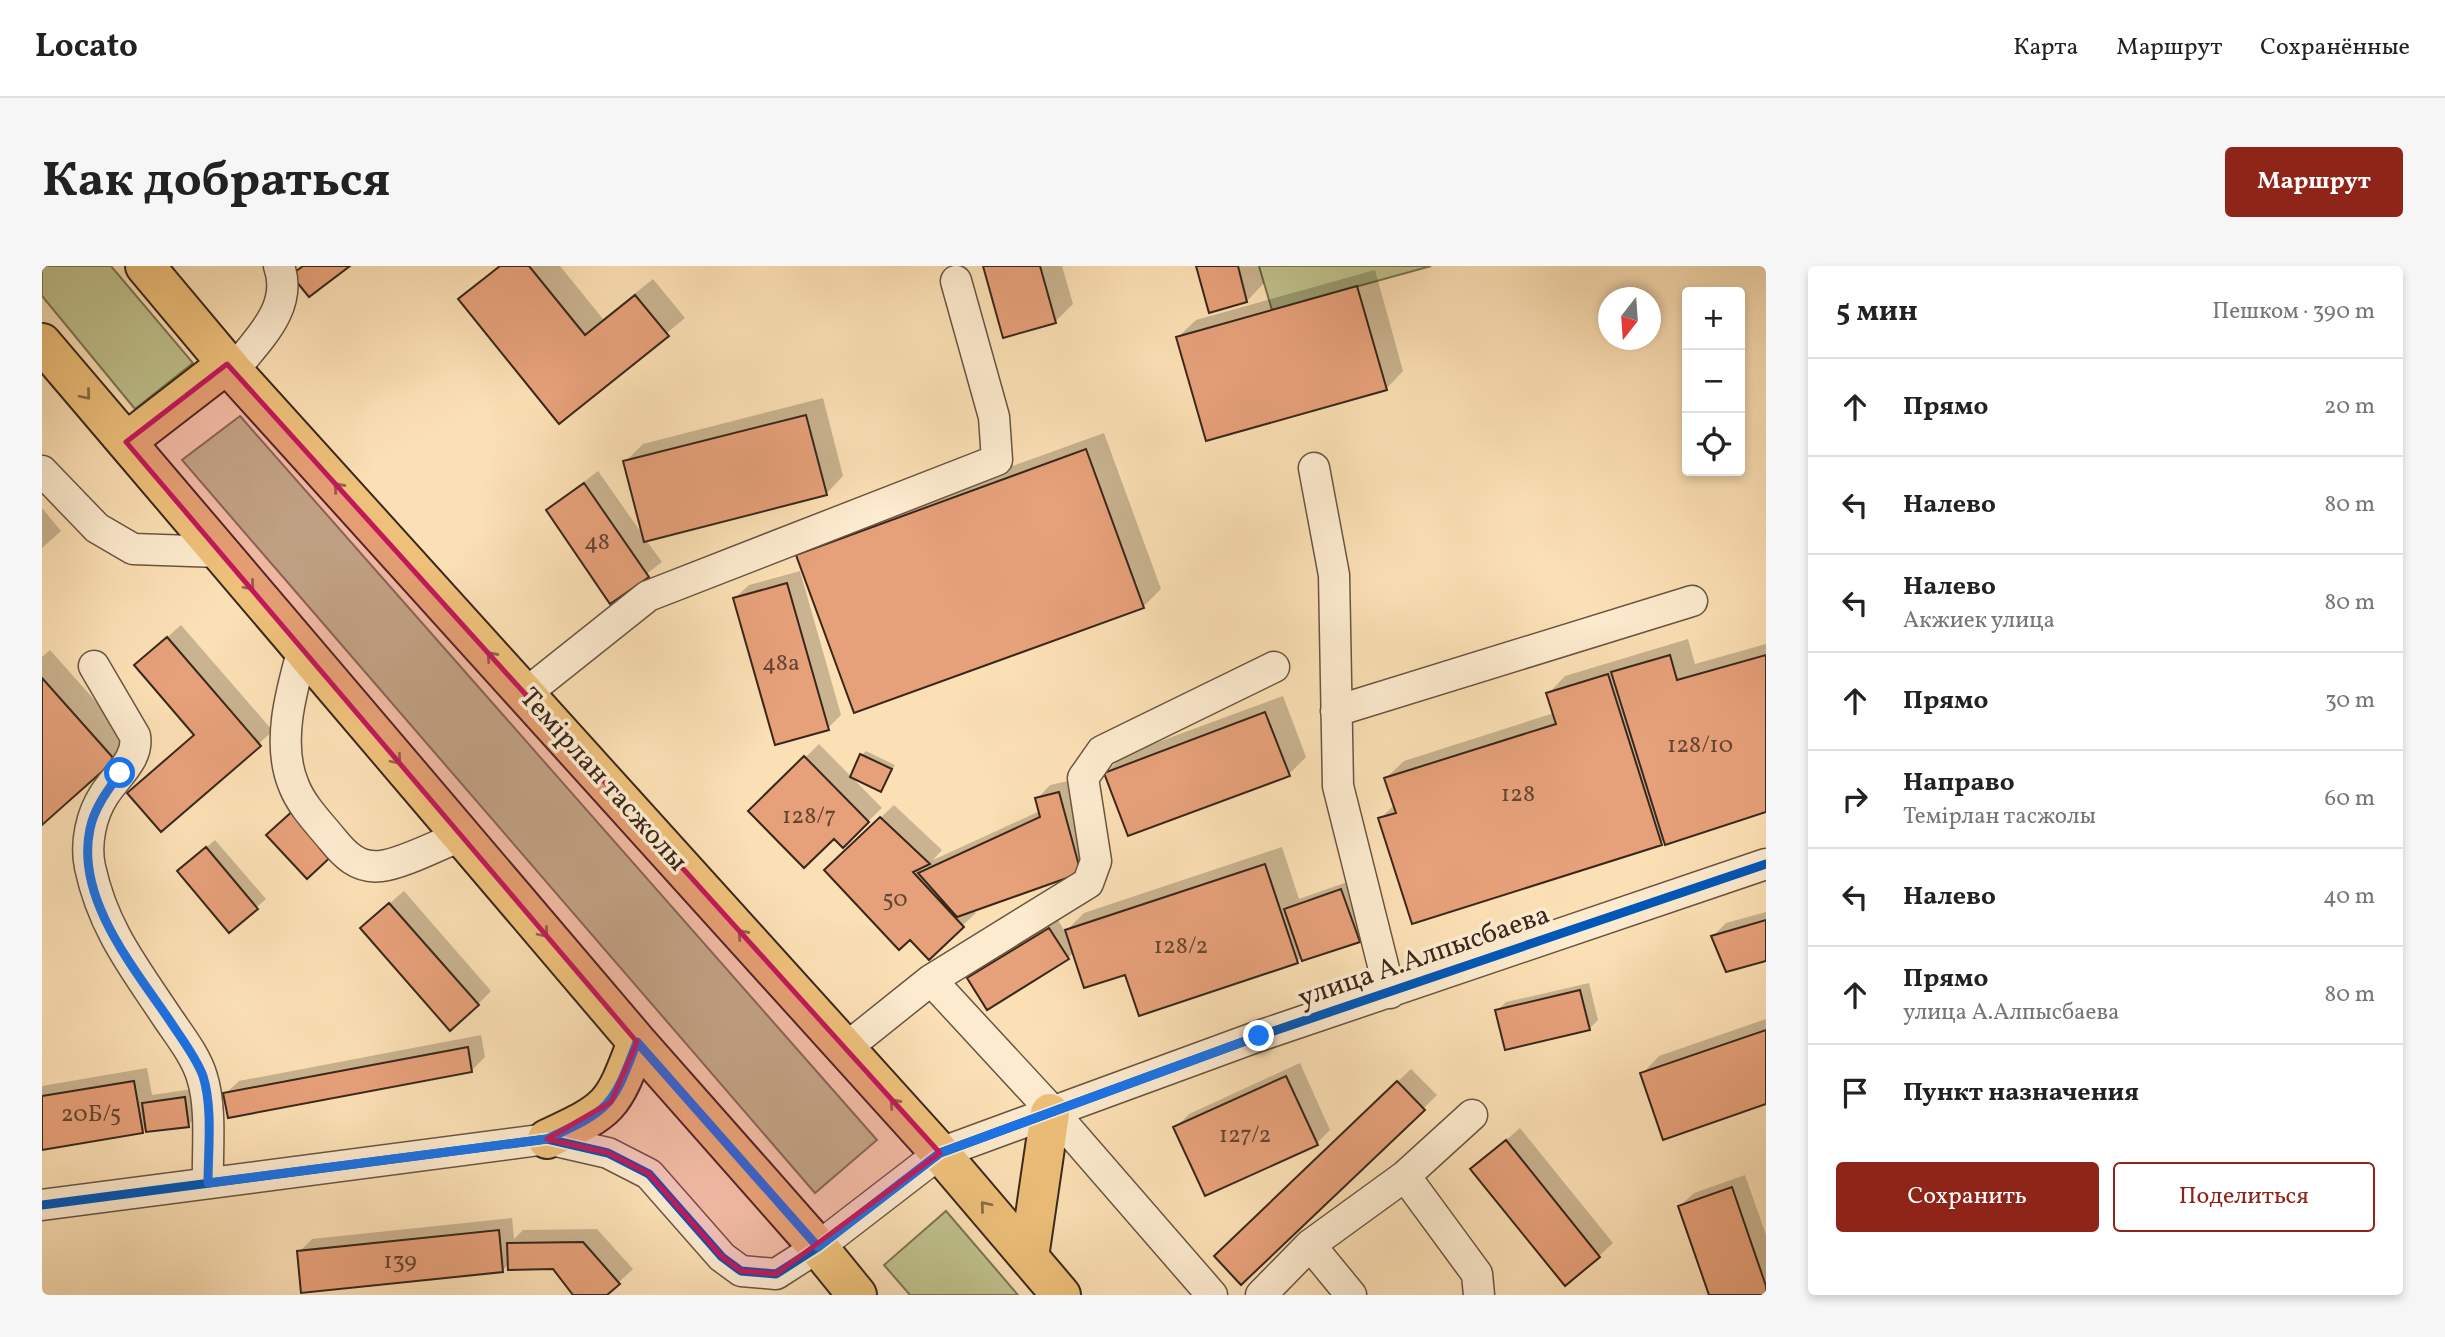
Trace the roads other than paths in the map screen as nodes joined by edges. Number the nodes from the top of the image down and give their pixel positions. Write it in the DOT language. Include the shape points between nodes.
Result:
graph roads {
  1 [pos="145,266"];
  2 [pos="279,266"];
  3 [pos="956,281"];
  4 [pos="42,343"];
  5 [pos="230,367"];
  6 [pos="126,442"];
  7 [pos="1314,468"];
  8 [pos="42,471"];
  9 [pos="220,552"];
  10 [pos="1692,601"];
  11 [pos="303,649"];
  12 [pos="94,666"];
  13 [pos="1275,667"];
  14 [pos="525,694"];
  15 [pos="1336,711"];
  16 [pos="461,836"];
  17 [pos="1766,864"];
  18 [pos="931,980"];
  19 [pos="1390,993"];
  20 [pos="637,1042"];
  21 [pos="846,1048"];
  22 [pos="1051,1113"];
  23 [pos="1472,1115"];
  24 [pos="547,1139"];
  25 [pos="940,1153"];
  26 [pos="1405,1176"];
  27 [pos="208,1183"];
  28 [pos="42,1205"];
  29 [pos="1310,1245"];
  30 [pos="818,1247"];
  31 [pos="1029,1257"];
  32 [pos="857,1295"];
  33 [pos="1061,1295"];
  34 [pos="1212,1295"];
  35 [pos="1261,1295"];
  36 [pos="1351,1295"];
  37 [pos="1479,1295"];
  1 -- 5 [label="main road, Темірлан тасжолы"];
  2 -- 5 [label="street" via="283,295 279,311"];
  3 -- 14 [label="street" via="994,417 997,460 648,596"];
  4 -- 6 [label="main road, one-way"];
  5 -- 6 [label="main road"];
  14 -- 5 [label="main road, Темірлан тасжолы, one-way"];
  6 -- 9 [label="main road"];
  7 -- 15 [label="street" via="1334,575"];
  8 -- 9 [label="street" via="97,528 133,549"];
  9 -- 11 [label="main road, one-way"];
  10 -- 15 [label="street"];
  11 -- 16 [label="main road, one-way"];
  11 -- 16 [label="street" via="289,699 287,766 307,809 346,856 361,864 381,866"];
  12 -- 27 [label="street" via="135,736 136,746 103,797 90,829 89,863 100,909 113,937 202,1076"];
  13 -- 18 [label="street" via="1102,751 1083,778 1096,861 1088,883"];
  21 -- 14 [label="main road, Темірлан тасжолы, one-way"];
  15 -- 19 [label="street" via="1338,786"];
  16 -- 20 [label="main road, one-way"];
  17 -- 19 [label="street, улица А.Алпысбаева"];
  18 -- 21 [label="street"];
  18 -- 22 [label="street"];
  19 -- 22 [label="street, улица А.Алпысбаева"];
  20 -- 24 [label="main road" via="611,1102 593,1117"];
  20 -- 30 [label="main road"];
  25 -- 21 [label="main road, Темірлан тасжолы, one-way"];
  22 -- 25 [label="street, улица А.Алпысбаева"];
  22 -- 31 [label="main road"];
  22 -- 34 [label="street"];
  23 -- 26 [label="street"];
  24 -- 27 [label="street"];
  24 -- 30 [label="street, улица А.Алпысбаева" via="608,1153 649,1174 722,1257 741,1271 776,1274"];
  25 -- 30 [label="street, улица А.Алпысбаева"];
  31 -- 25 [label="main road, Темірлан тасжолы, one-way"];
  26 -- 29 [label="street"];
  26 -- 37 [label="street" via="1477,1274"];
  27 -- 28 [label="street"];
  29 -- 35 [label="street"];
  29 -- 36 [label="street"];
  30 -- 32 [label="main road"];
  31 -- 33 [label="main road, Темірлан тасжолы"];
}
